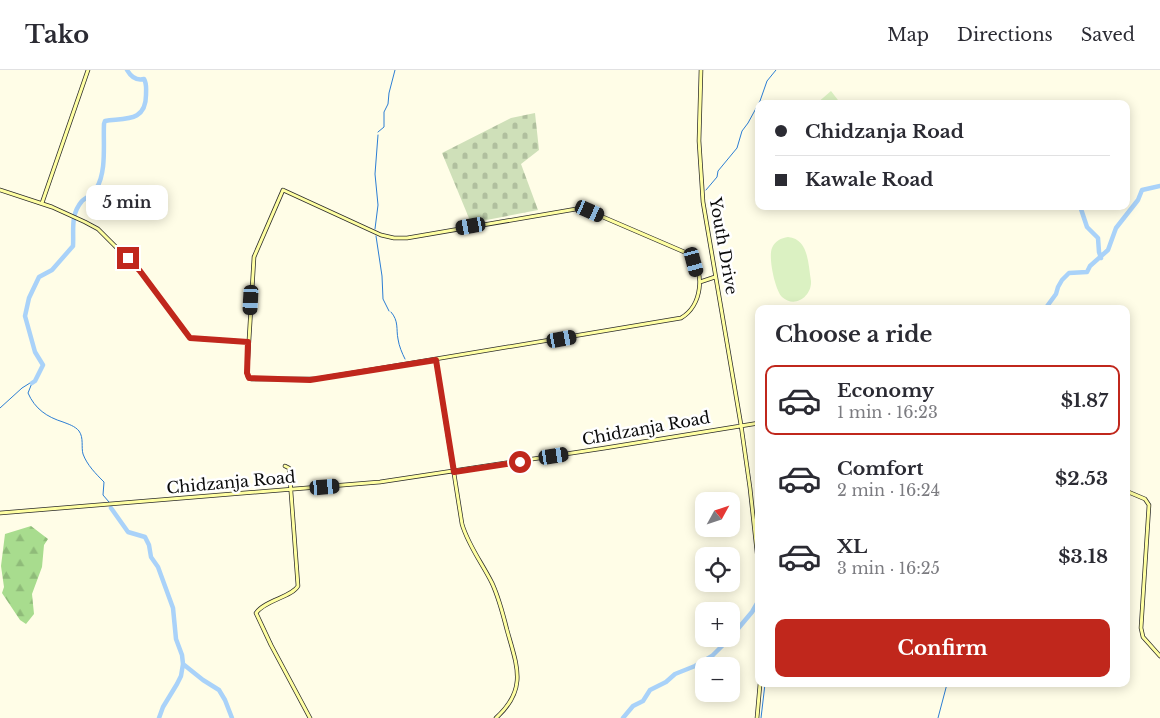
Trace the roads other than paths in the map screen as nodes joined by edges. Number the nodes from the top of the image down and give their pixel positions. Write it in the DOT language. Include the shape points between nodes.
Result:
graph roads {
  1 [pos="88,70"];
  2 [pos="701,70"];
  3 [pos="0,190"];
  4 [pos="42,203"];
  5 [pos="715,277"];
  6 [pos="700,282"];
  7 [pos="248,342"];
  8 [pos="436,360"];
  9 [pos="755,423"];
  10 [pos="741,425"];
  11 [pos="285,466"];
  12 [pos="454,472"];
  13 [pos="290,490"];
  14 [pos="1130,493"];
  15 [pos="0,513"];
  16 [pos="755,534"];
  17 [pos="1160,656"];
  18 [pos="760,687"];
  19 [pos="310,718"];
  20 [pos="496,718"];
  21 [pos="757,718"];
  1 -- 4 [label="street"];
  2 -- 5 [label="street, Youth Drive" via="700,176"];
  3 -- 4 [label="street"];
  4 -- 7 [label="street" via="98,229 140,271 190,338"];
  5 -- 6 [label="street"];
  5 -- 10 [label="street, Youth Drive"];
  6 -- 7 [label="street" via="693,259 687,253 582,208 394,238 282,190 254,256"];
  6 -- 8 [label="street" via="700,290 690,312 681,318"];
  7 -- 8 [label="street" via="247,375 251,378 310,380"];
  8 -- 12 [label="street"];
  9 -- 10 [label="street, Chidzanja Road"];
  10 -- 12 [label="street, Chidzanja Road"];
  10 -- 16 [label="street, Youth Drive"];
  11 -- 13 [label="street" via="289,470"];
  12 -- 13 [label="street, Chidzanja Road"];
  12 -- 20 [label="street" via="465,535 496,591 518,667 514,694"];
  13 -- 15 [label="street, Chidzanja Road"];
  13 -- 19 [label="street" via="298,586 256,613"];
  14 -- 17 [label="street" via="1145,499 1149,505 1141,628 1143,637"];
  18 -- 21 [label="street"];
}
